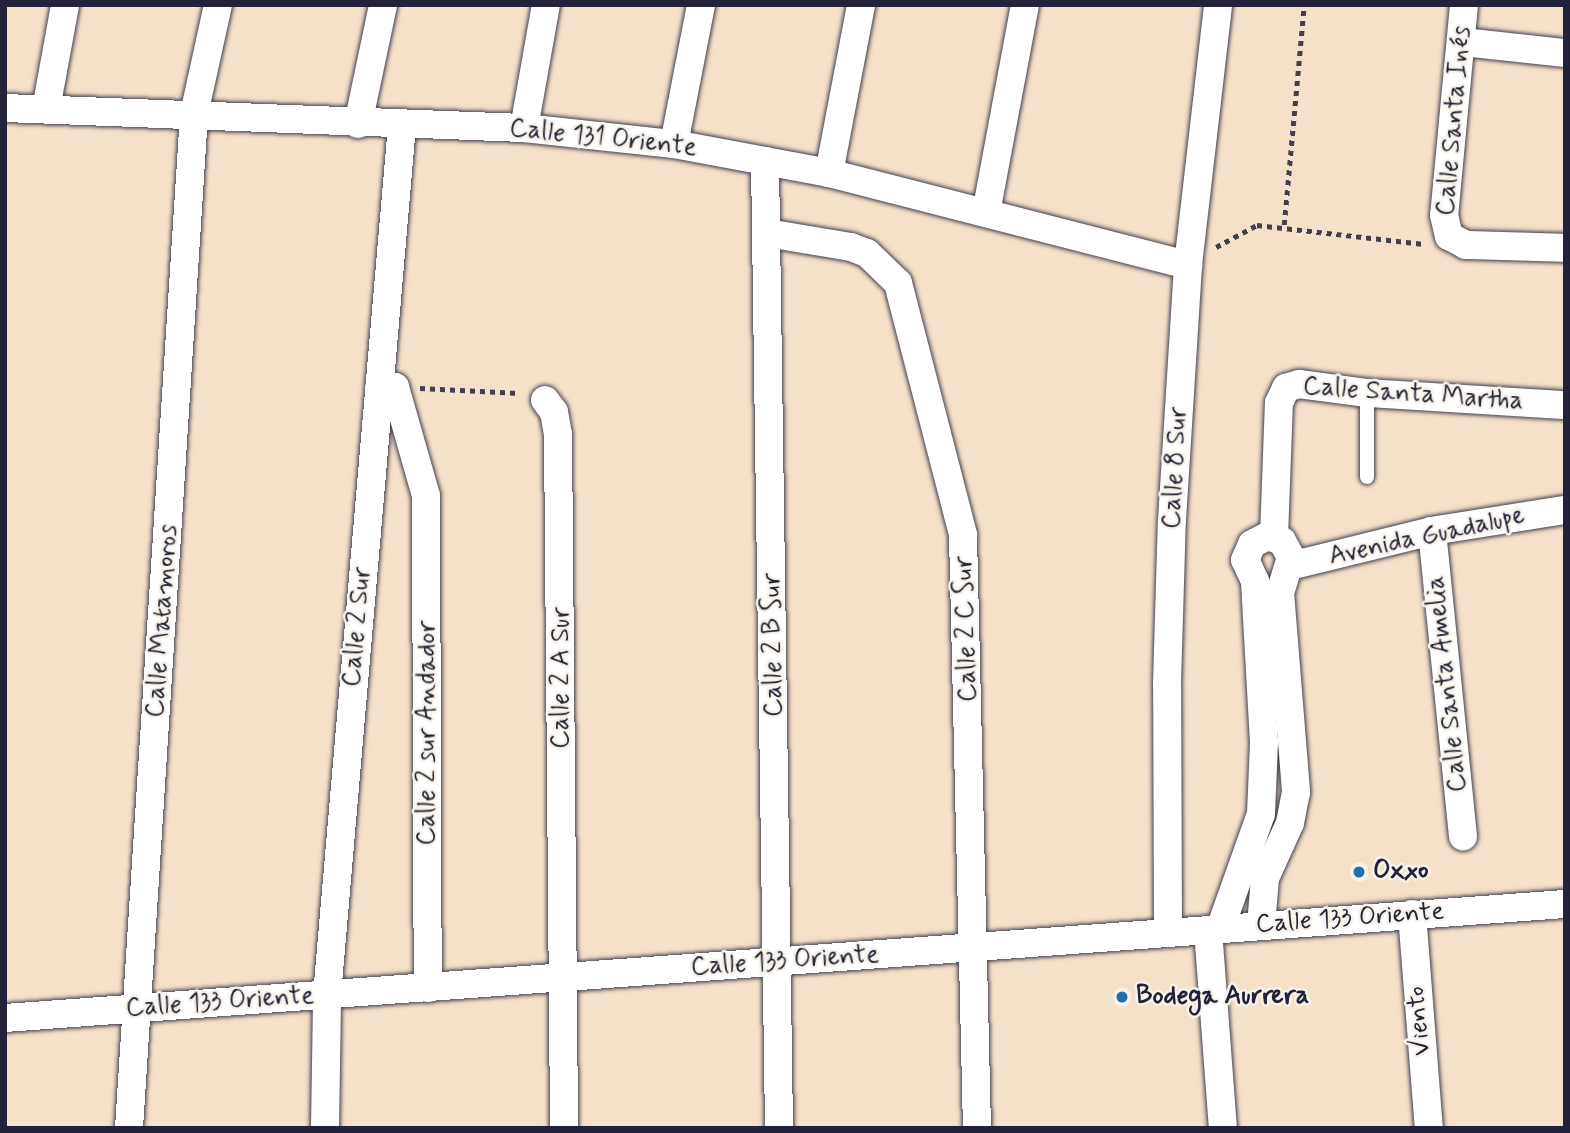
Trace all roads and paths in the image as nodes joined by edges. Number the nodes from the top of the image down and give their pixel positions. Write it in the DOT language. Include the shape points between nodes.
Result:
graph roads {
  1 [pos="65,5"];
  2 [pos="218,5"];
  3 [pos="383,5"];
  4 [pos="546,5"];
  5 [pos="701,5"];
  6 [pos="862,5"];
  7 [pos="1025,5"];
  8 [pos="1218,5"];
  9 [pos="1304,5"];
  10 [pos="1464,23"];
  11 [pos="1565,36"];
  12 [pos="1565,53"];
  13 [pos="5,108"];
  14 [pos="46,109"];
  15 [pos="194,114"];
  16 [pos="358,124"];
  17 [pos="402,126"];
  18 [pos="524,128"];
  19 [pos="674,144"];
  20 [pos="765,161"];
  21 [pos="829,173"];
  22 [pos="986,213"];
  23 [pos="1284,225"];
  24 [pos="767,233"];
  25 [pos="1449,236"];
  26 [pos="1565,248"];
  27 [pos="1188,265"];
  28 [pos="387,387"];
  29 [pos="1367,393"];
  30 [pos="545,400"];
  31 [pos="1565,405"];
  32 [pos="1367,477"];
  33 [pos="1565,510"];
  34 [pos="1432,531"];
  35 [pos="1265,538"];
  36 [pos="1290,566"];
  37 [pos="1261,814"];
  38 [pos="1290,823"];
  39 [pos="1463,836"];
  40 [pos="1565,904"];
  41 [pos="1412,914"];
  42 [pos="1261,926"];
  43 [pos="1214,929"];
  44 [pos="1168,933"];
  45 [pos="975,949"];
  46 [pos="779,963"];
  47 [pos="564,978"];
  48 [pos="428,988"];
  49 [pos="327,995"];
  50 [pos="135,1009"];
  51 [pos="5,1018"];
  52 [pos="130,1128"];
  53 [pos="325,1128"];
  54 [pos="564,1128"];
  55 [pos="779,1128"];
  56 [pos="977,1128"];
  57 [pos="1223,1128"];
  58 [pos="1429,1128"];
  1 -- 14 [label="street"];
  2 -- 15 [label="street, Calle Matamoros"];
  3 -- 16 [label="street"];
  4 -- 18 [label="street"];
  5 -- 19 [label="street"];
  6 -- 21 [label="street"];
  7 -- 22 [label="street"];
  8 -- 27 [label="street, Calle 8 Sur"];
  9 -- 23 [label="path"];
  10 -- 11 [label="street"];
  10 -- 12 [label="street"];
  10 -- 25 [label="street, Calle Santa Inés" via="1444,215"];
  13 -- 14 [label="street, Calle 131 Oriente"];
  14 -- 15 [label="street, Calle 131 Oriente"];
  15 -- 16 [label="street, Calle 131 Oriente"];
  15 -- 50 [label="street, Calle Matamoros"];
  16 -- 17 [label="street, Calle 131 Oriente"];
  17 -- 18 [label="street, Calle 131 Oriente"];
  17 -- 28 [label="street, Calle 2 Sur"];
  18 -- 19 [label="street, Calle 131 Oriente"];
  19 -- 20 [label="street, Calle 131 Oriente"];
  20 -- 21 [label="street, Calle 131 Oriente"];
  20 -- 24 [label="street, Calle 2 B Sur"];
  21 -- 22 [label="street, Calle 131 Oriente"];
  22 -- 27 [label="street, Calle 131 Oriente"];
  23 -- 25 [label="path" via="1425,244"];
  23 -- 27 [label="path" via="1242,230"];
  24 -- 45 [label="street, Calle 2 C Sur" via="867,253 898,283 963,535"];
  24 -- 46 [label="street, Calle 2 B Sur"];
  25 -- 26 [label="street" via="1466,245"];
  27 -- 44 [label="street, Calle 8 Sur" via="1167,670"];
  28 -- 30 [label="path" via="528,394"];
  28 -- 48 [label="street, Calle 2 sur Andador" via="424,479"];
  28 -- 49 [label="street, Calle 2 Sur"];
  29 -- 31 [label="street, Calle Santa Martha"];
  29 -- 32 [label="lane"];
  29 -- 35 [label="street, Calle Santa Martha" via="1299,384 1286,388 1279,403"];
  30 -- 47 [label="street, Calle 2 A Sur" via="558,434"];
  33 -- 34 [label="street, Avenida Guadalupe"];
  34 -- 36 [label="street, Avenida Guadalupe"];
  34 -- 39 [label="street, Calle Santa Amelia"];
  35 -- 36 [label="street" via="1288,548"];
  35 -- 37 [label="street" via="1245,559 1255,581 1264,755"];
  36 -- 38 [label="street" via="1280,592 1296,792"];
  37 -- 38 [label="street"];
  37 -- 43 [label="street"];
  38 -- 42 [label="street" via="1265,878"];
  40 -- 41 [label="street, Calle 133 Oriente"];
  41 -- 42 [label="street, Calle 133 Oriente"];
  41 -- 58 [label="street, Viento"];
  42 -- 43 [label="street, Calle 133 Oriente"];
  43 -- 44 [label="street, Calle 133 Oriente"];
  43 -- 57 [label="street"];
  44 -- 45 [label="street, Calle 133 Oriente"];
  45 -- 46 [label="street, Calle 133 Oriente"];
  45 -- 56 [label="street, Calle 2 C Sur"];
  46 -- 47 [label="street, Calle 133 Oriente"];
  46 -- 55 [label="street, Calle 2 B Sur"];
  47 -- 48 [label="street, Calle 133 Oriente"];
  47 -- 54 [label="street, Calle 2 A Sur"];
  48 -- 49 [label="street, Calle 133 Oriente"];
  49 -- 50 [label="street, Calle 133 Oriente"];
  49 -- 53 [label="street, Calle 2 Sur"];
  50 -- 51 [label="street, Calle 133 Oriente"];
  50 -- 52 [label="street, Calle Matamoros"];
}
